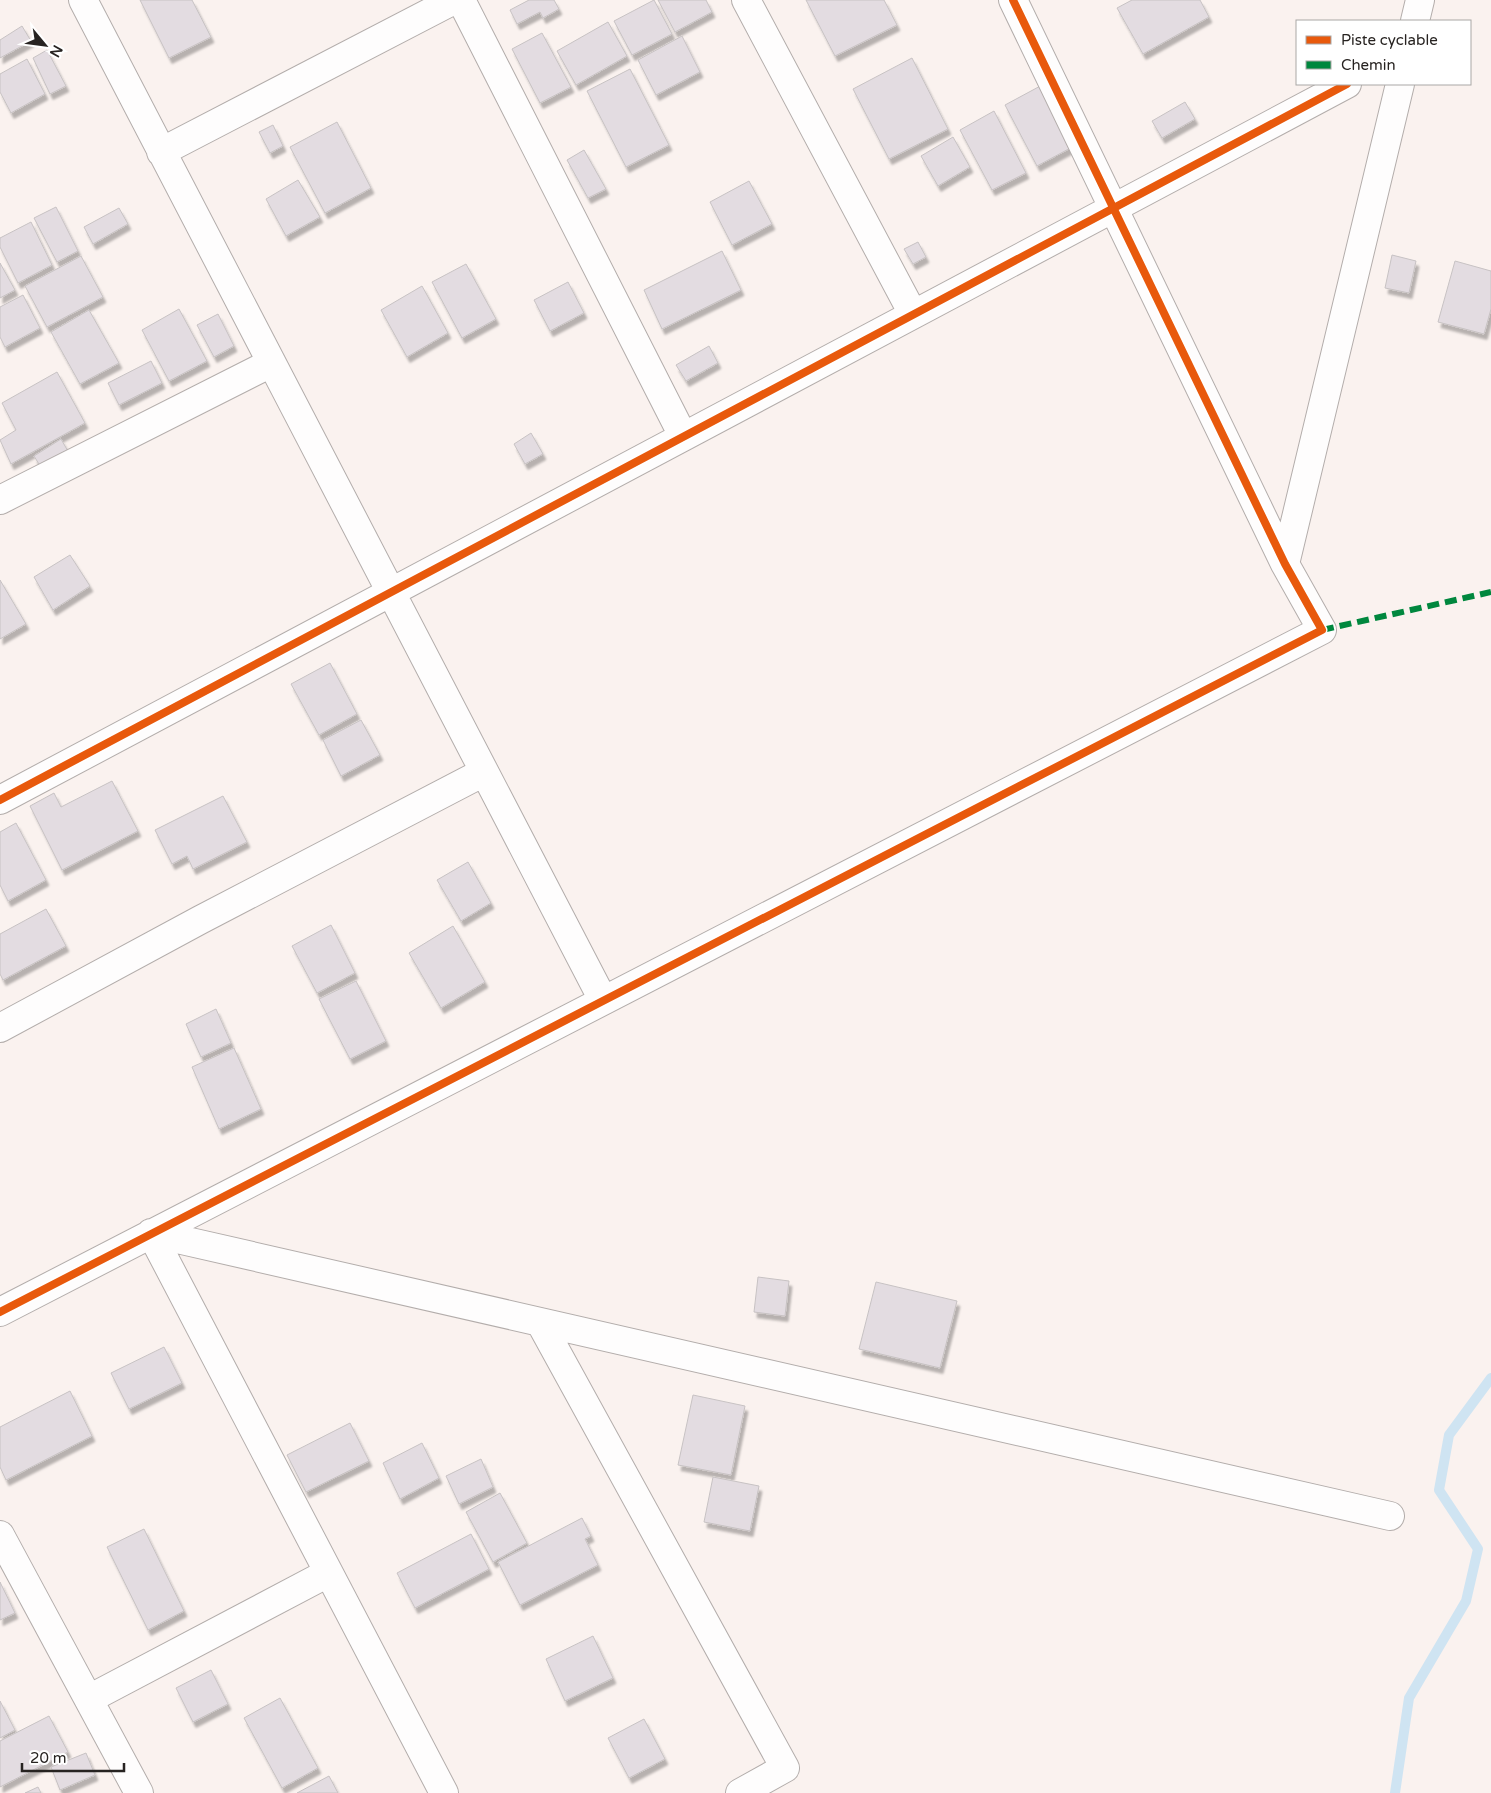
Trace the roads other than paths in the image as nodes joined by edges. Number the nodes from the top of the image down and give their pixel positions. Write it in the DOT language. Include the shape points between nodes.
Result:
graph roads {
  1 [pos="83,0"];
  2 [pos="454,0"];
  3 [pos="461,0"];
  4 [pos="746,0"];
  5 [pos="1013,0"];
  6 [pos="1420,0"];
  7 [pos="1415,20"];
  8 [pos="1345,85"];
  9 [pos="1400,85"];
  10 [pos="162,152"];
  11 [pos="1114,208"];
  12 [pos="913,314"];
  13 [pos="271,363"];
  14 [pos="683,436"];
  15 [pos="0,500"];
  16 [pos="1285,564"];
  17 [pos="390,592"];
  18 [pos="484,772"];
  19 [pos="0,800"];
  20 [pos="603,1000"];
  21 [pos="0,1028"];
  22 [pos="152,1233"];
  23 [pos="0,1312"];
  24 [pos="540,1322"];
  25 [pos="1390,1516"];
  26 [pos="0,1536"];
  27 [pos="328,1573"];
  28 [pos="88,1699"];
  29 [pos="139,1793"];
  30 [pos="444,1793"];
  31 [pos="740,1793"];
  1 -- 10 [label="street"];
  2 -- 10 [label="street"];
  3 -- 14 [label="street"];
  4 -- 12 [label="street"];
  5 -- 11 [label="street"];
  6 -- 7 [label="street"];
  8 -- 11 [label="street"];
  9 -- 16 [label="street"];
  10 -- 13 [label="street"];
  11 -- 12 [label="street"];
  11 -- 16 [label="street"];
  12 -- 14 [label="street"];
  13 -- 15 [label="street"];
  13 -- 17 [label="street"];
  14 -- 17 [label="street"];
  16 -- 20 [label="street" via="1322,630"];
  17 -- 18 [label="street"];
  17 -- 19 [label="street"];
  18 -- 20 [label="street"];
  18 -- 21 [label="street"];
  20 -- 22 [label="street"];
  22 -- 23 [label="street"];
  22 -- 24 [label="street"];
  22 -- 27 [label="street"];
  24 -- 25 [label="street"];
  24 -- 31 [label="street" via="785,1768"];
  26 -- 28 [label="street"];
  27 -- 28 [label="street"];
  27 -- 30 [label="street"];
  28 -- 29 [label="street"];
}
